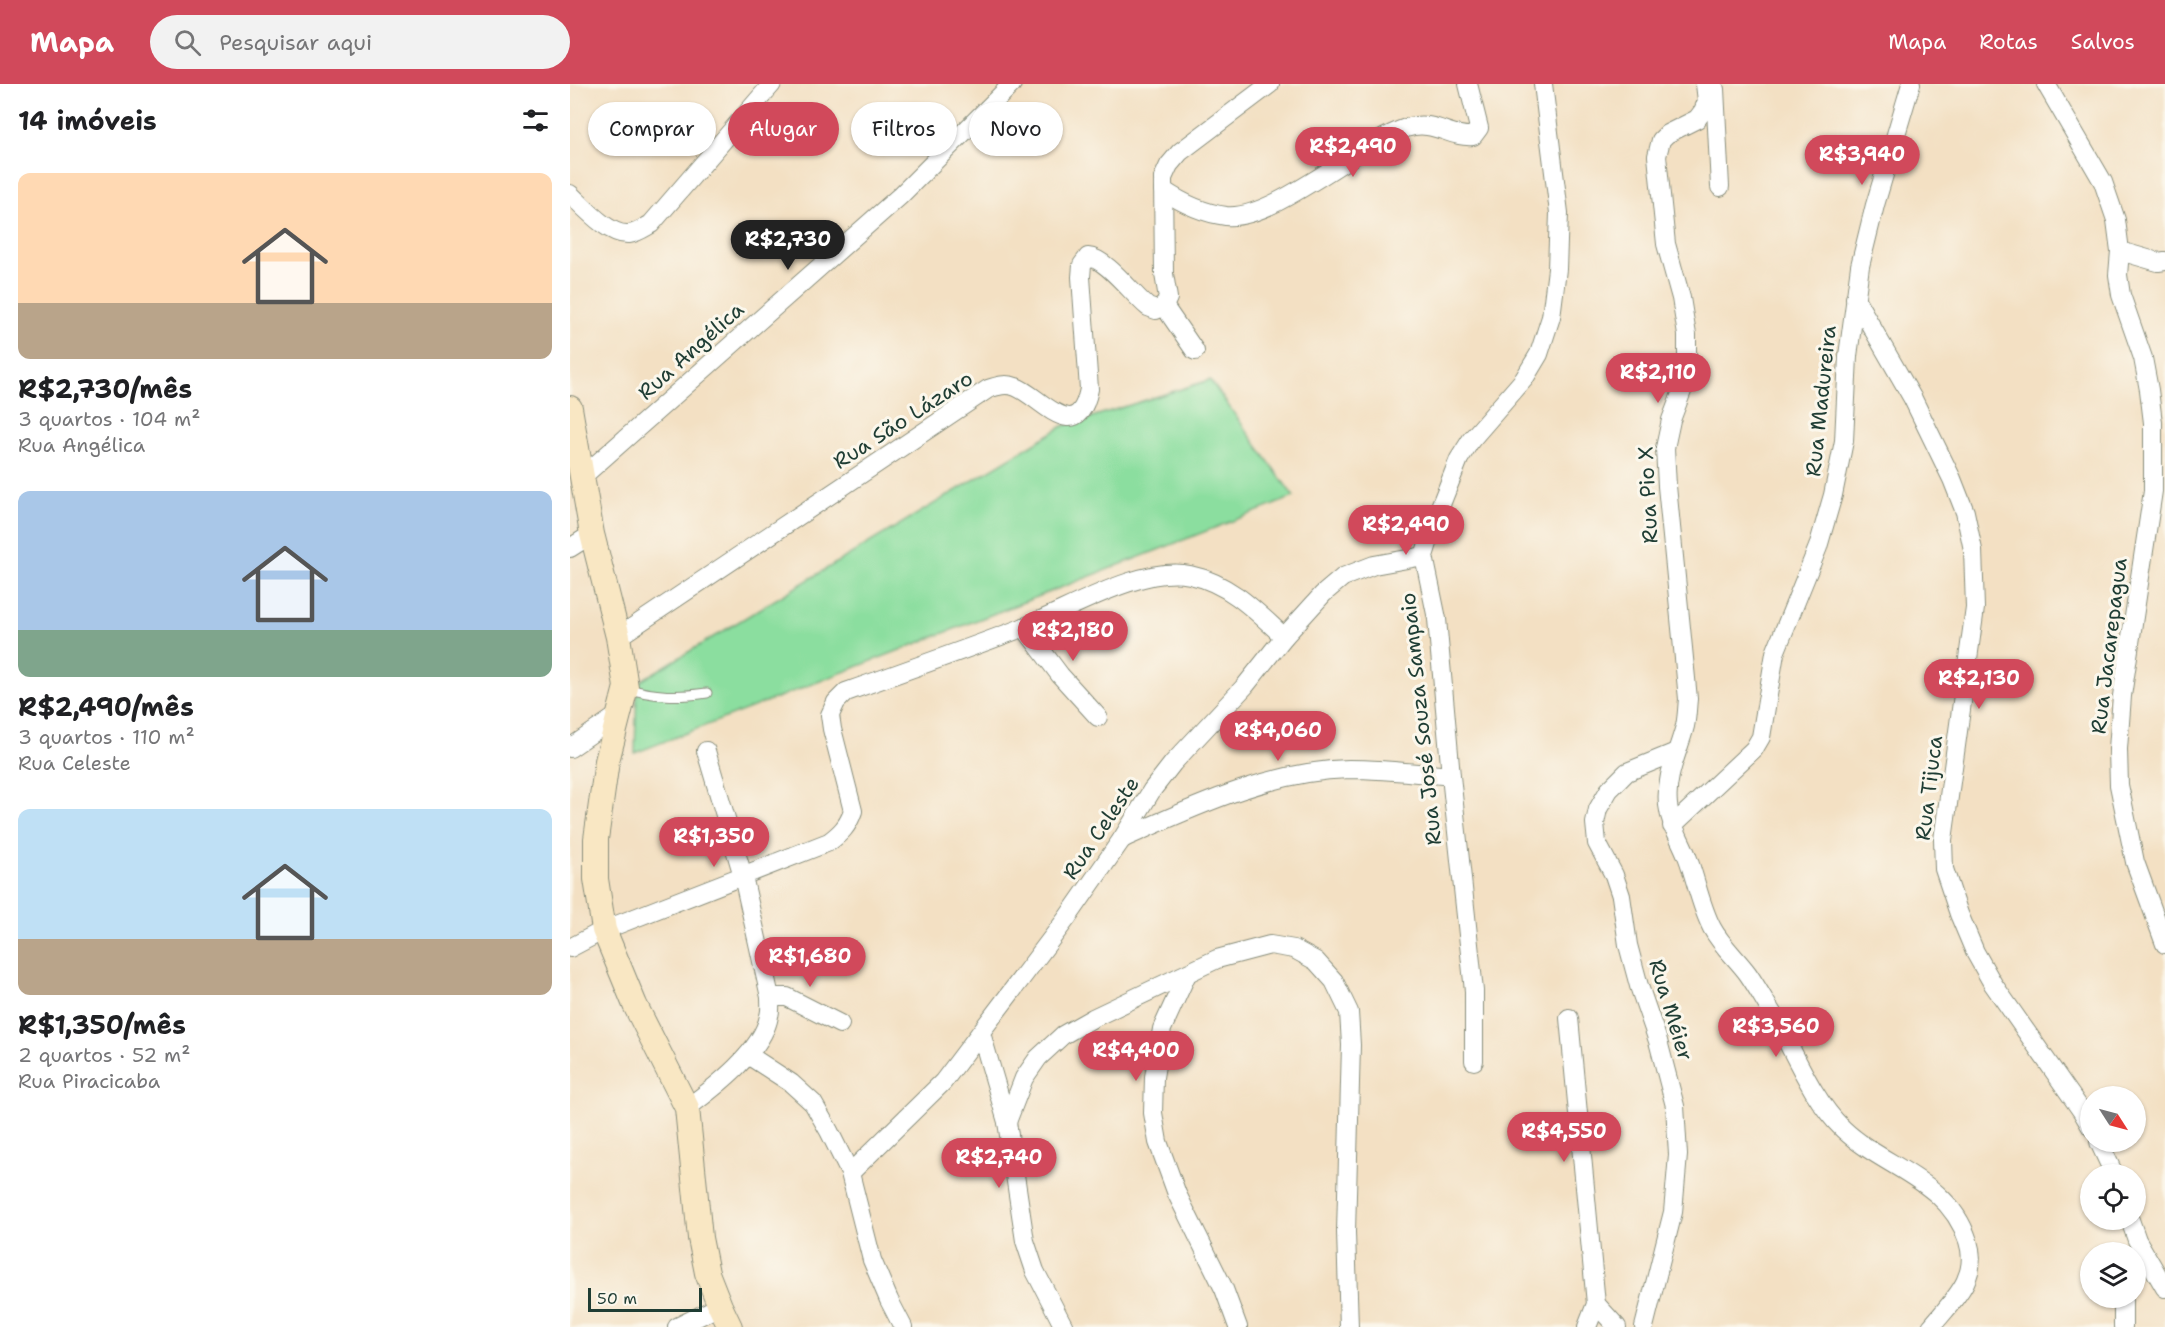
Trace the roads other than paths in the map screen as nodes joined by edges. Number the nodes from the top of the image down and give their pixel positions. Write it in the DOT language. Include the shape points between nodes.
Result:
graph roads {
  1 [pos="772,84"];
  2 [pos="1270,84"];
  3 [pos="1468,84"];
  4 [pos="1543,84"];
  5 [pos="1705,84"];
  6 [pos="1714,84"];
  7 [pos="1911,84"];
  8 [pos="2046,84"];
  9 [pos="1009,85"];
  10 [pos="1720,187"];
  11 [pos="1163,190"];
  12 [pos="570,194"];
  13 [pos="2120,251"];
  14 [pos="2165,261"];
  15 [pos="1855,298"];
  16 [pos="1164,306"];
  17 [pos="1195,351"];
  18 [pos="570,408"];
  19 [pos="582,477"];
  20 [pos="2153,491"];
  21 [pos="2165,507"];
  22 [pos="592,534"];
  23 [pos="570,548"];
  24 [pos="1424,556"];
  25 [pos="1024,627"];
  26 [pos="618,637"];
  27 [pos="1284,637"];
  28 [pos="626,687"];
  29 [pos="707,693"];
  30 [pos="621,713"];
  31 [pos="1098,717"];
  32 [pos="570,748"];
  33 [pos="706,751"];
  34 [pos="1676,752"];
  35 [pos="1451,776"];
  36 [pos="1672,826"];
  37 [pos="1122,839"];
  38 [pos="743,876"];
  39 [pos="604,930"];
  40 [pos="2165,944"];
  41 [pos="570,948"];
  42 [pos="1186,974"];
  43 [pos="770,997"];
  44 [pos="1569,1018"];
  45 [pos="840,1024"];
  46 [pos="981,1033"];
  47 [pos="748,1055"];
  48 [pos="1474,1061"];
  49 [pos="687,1108"];
  50 [pos="2080,1111"];
  51 [pos="1007,1122"];
  52 [pos="850,1173"];
  53 [pos="2146,1262"];
  54 [pos="2165,1288"];
  55 [pos="1596,1304"];
  56 [pos="2123,1308"];
  57 [pos="725,1317"];
  58 [pos="677,1327"];
  59 [pos="903,1327"];
  60 [pos="1064,1327"];
  61 [pos="1238,1327"];
  62 [pos="1349,1327"];
  63 [pos="1587,1327"];
  64 [pos="1617,1327"];
  65 [pos="1644,1327"];
  66 [pos="1931,1327"];
  67 [pos="2123,1327"];
  1 -- 12 [label="street" via="651,224 637,232 612,231"];
  2 -- 11 [label="street" via="1180,152 1163,178"];
  3 -- 11 [label="street" via="1479,128 1473,136 1423,124 1406,128 1266,207 1244,214 1227,216 1196,208"];
  4 -- 24 [label="street, Rua José Souza Sampaio" via="1559,213 1551,317 1539,354 1524,379 1459,459"];
  5 -- 34 [label="street, Rua Pio X" via="1707,101 1703,111 1667,134 1657,156 1666,244 1687,335 1687,363 1665,448 1688,699 1686,724"];
  6 -- 10 [label="street"];
  7 -- 15 [label="street, Rua Madureira" via="1875,204"];
  8 -- 13 [label="street, Rua Jacarepagua" via="2103,182 2116,220"];
  9 -- 19 [label="street, Rua Angélica" via="900,196"];
  11 -- 16 [label="street" via="1168,298"];
  13 -- 14 [label="street"];
  13 -- 20 [label="street, Rua Jacarepagua" via="2121,295 2143,358 2149,390"];
  15 -- 36 [label="street, Rua Madureira" via="1844,441 1833,495 1818,547 1775,653 1761,737 1754,749"];
  15 -- 50 [label="street, Rua Tijuca" via="1913,399 1952,479 1965,512 1973,550 1975,608 1943,840 1944,869 1971,942 1993,984"];
  16 -- 17 [label="street"];
  16 -- 26 [label="street, Rua São Lázaro" via="1156,310 1148,307 1103,263 1088,257 1082,265 1081,277 1089,389 1079,412 1069,417 1056,415 1013,385 988,389"];
  18 -- 19 [label="street"];
  19 -- 22 [label="street"];
  20 -- 21 [label="street"];
  20 -- 40 [label="street, Rua Jacarepagua" via="2122,696 2118,749 2119,785 2135,862"];
  22 -- 23 [label="street"];
  22 -- 26 [label="street"];
  24 -- 27 [label="street, Rua Celeste" via="1374,565 1343,577"];
  24 -- 35 [label="street, Rua José Souza Sampaio" via="1437,619"];
  25 -- 27 [label="street" via="1155,574 1189,575 1216,583 1241,598"];
  25 -- 31 [label="street"];
  25 -- 38 [label="street" via="846,692 830,715 851,799 849,824 829,842"];
  26 -- 28 [label="street"];
  27 -- 37 [label="street, Rua Celeste" via="1245,686 1173,763"];
  28 -- 29 [label="lane" via="666,696"];
  28 -- 30 [label="street"];
  30 -- 32 [label="street"];
  30 -- 39 [label="street" via="607,761 596,839"];
  33 -- 38 [label="street"];
  34 -- 36 [label="street" via="1668,780"];
  34 -- 65 [label="street, Rua Méier" via="1627,772 1609,790 1595,823 1597,843 1621,896 1628,945 1676,1106 1678,1155 1673,1212"];
  35 -- 37 [label="street" via="1348,769 1308,773 1212,799"];
  35 -- 48 [label="street, Rua José Souza Sampaio" via="1474,991"];
  36 -- 66 [label="street" via="1714,930 1750,976 1829,1112 1849,1134 1930,1187 1956,1213 1968,1240 1972,1266 1968,1278"];
  37 -- 46 [label="street, Rua Celeste"];
  38 -- 39 [label="street"];
  38 -- 43 [label="street"];
  39 -- 41 [label="street"];
  39 -- 49 [label="street" via="631,996"];
  42 -- 51 [label="street" via="1064,1035 1024,1077"];
  42 -- 61 [label="street" via="1162,1029 1153,1113 1158,1142 1177,1194 1224,1289"];
  42 -- 62 [label="street" via="1216,959 1270,945 1294,949 1316,962 1334,981 1349,1012 1346,1232"];
  43 -- 45 [label="street" via="787,997"];
  43 -- 47 [label="street" via="770,1015 764,1031"];
  44 -- 55 [label="street"];
  46 -- 51 [label="street"];
  46 -- 52 [label="street, Rua Celeste" via="943,1082"];
  47 -- 49 [label="street"];
  47 -- 52 [label="street" via="791,1083 813,1103"];
  49 -- 57 [label="street" via="700,1238 707,1273"];
  51 -- 60 [label="street" via="1025,1241 1035,1271"];
  52 -- 59 [label="street" via="872,1260"];
  53 -- 54 [label="street"];
  55 -- 63 [label="street"];
  55 -- 64 [label="street"];
  56 -- 67 [label="street"];
  57 -- 58 [label="street"];
}
